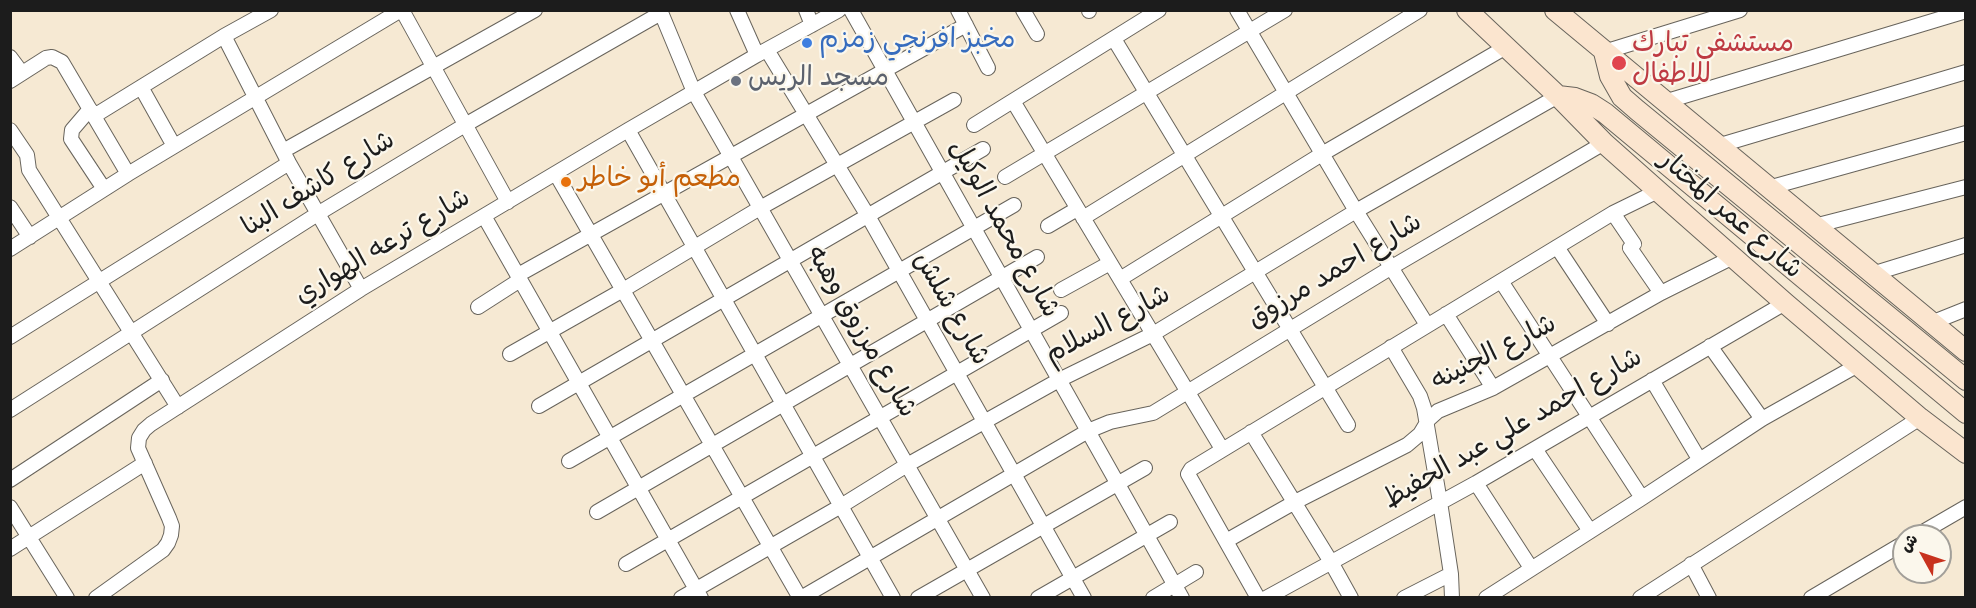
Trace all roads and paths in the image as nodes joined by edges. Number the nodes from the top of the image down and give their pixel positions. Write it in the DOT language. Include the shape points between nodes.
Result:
graph roads {
  1 [pos="271,10"];
  2 [pos="401,10"];
  3 [pos="535,10"];
  4 [pos="737,10"];
  5 [pos="807,10"];
  6 [pos="839,10"];
  7 [pos="851,10"];
  8 [pos="958,10"];
  9 [pos="1023,10"];
  10 [pos="1159,10"];
  11 [pos="1237,10"];
  12 [pos="1285,10"];
  13 [pos="1420,10"];
  14 [pos="1467,10"];
  15 [pos="1555,10"];
  16 [pos="1740,10"];
  17 [pos="1965,11"];
  18 [pos="660,12"];
  19 [pos="1708,15"];
  20 [pos="812,25"];
  21 [pos="966,25"];
  22 [pos="1250,31"];
  23 [pos="1037,34"];
  24 [pos="224,36"];
  25 [pos="1114,39"];
  26 [pos="1506,47"];
  27 [pos="762,52"];
  28 [pos="1604,52"];
  29 [pos="10,57"];
  30 [pos="434,67"];
  31 [pos="988,68"];
  32 [pos="885,71"];
  33 [pos="1965,72"];
  34 [pos="16,77"];
  35 [pos="141,87"];
  36 [pos="694,92"];
  37 [pos="1286,92"];
  38 [pos="1146,94"];
  39 [pos="1558,96"];
  40 [pos="257,98"];
  41 [pos="954,100"];
  42 [pos="1012,101"];
  43 [pos="1664,102"];
  44 [pos="92,113"];
  45 [pos="807,115"];
  46 [pos="914,123"];
  47 [pos="465,125"];
  48 [pos="974,125"];
  49 [pos="10,129"];
  50 [pos="628,130"];
  51 [pos="1965,133"];
  52 [pos="1604,142"];
  53 [pos="174,146"];
  54 [pos="1717,146"];
  55 [pos="982,149"];
  56 [pos="1044,154"];
  57 [pos="1322,154"];
  58 [pos="1184,155"];
  59 [pos="286,157"];
  60 [pos="731,157"];
  61 [pos="838,166"];
  62 [pos="942,173"];
  63 [pos="128,174"];
  64 [pos="556,174"];
  65 [pos="1005,177"];
  66 [pos="1965,187"];
  67 [pos="1768,188"];
  68 [pos="104,189"];
  69 [pos="1658,191"];
  70 [pos="664,194"];
  71 [pos="508,202"];
  72 [pos="1014,205"];
  73 [pos="10,207"];
  74 [pos="760,207"];
  75 [pos="1356,211"];
  76 [pos="319,213"];
  77 [pos="1080,213"];
  78 [pos="1613,213"];
  79 [pos="484,216"];
  80 [pos="868,216"];
  81 [pos="1221,217"];
  82 [pos="59,218"];
  83 [pos="1048,226"];
  84 [pos="1814,226"];
  85 [pos="973,228"];
  86 [pos="591,235"];
  87 [pos="30,237"];
  88 [pos="1965,245"];
  89 [pos="694,247"];
  90 [pos="1557,247"];
  91 [pos="10,249"];
  92 [pos="1037,257"];
  93 [pos="1733,257"];
  94 [pos="790,261"];
  95 [pos="1110,262"];
  96 [pos="1392,267"];
  97 [pos="899,271"];
  98 [pos="1254,272"];
  99 [pos="1872,274"];
  100 [pos="519,278"];
  101 [pos="1002,278"];
  102 [pos="1120,279"];
  103 [pos="1501,281"];
  104 [pos="98,282"];
  105 [pos="361,289"];
  106 [pos="623,290"];
  107 [pos="1061,290"];
  108 [pos="1661,293"];
  109 [pos="724,299"];
  110 [pos="1785,303"];
  111 [pos="478,307"];
  112 [pos="1965,309"];
  113 [pos="1061,313"];
  114 [pos="821,315"];
  115 [pos="1446,315"];
  116 [pos="928,321"];
  117 [pos="1931,322"];
  118 [pos="1608,324"];
  119 [pos="1427,326"];
  120 [pos="1289,329"];
  121 [pos="1031,330"];
  122 [pos="131,332"];
  123 [pos="550,332"];
  124 [pos="1153,334"];
  125 [pos="10,337"];
  126 [pos="652,340"];
  127 [pos="1710,346"];
  128 [pos="1391,347"];
  129 [pos="1965,351"];
  130 [pos="510,354"];
  131 [pos="755,354"];
  132 [pos="1550,357"];
  133 [pos="1858,365"];
  134 [pos="850,366"];
  135 [pos="958,373"];
  136 [pos="1960,376"];
  137 [pos="162,380"];
  138 [pos="1059,380"];
  139 [pos="1652,380"];
  140 [pos="579,383"];
  141 [pos="1325,388"];
  142 [pos="1493,388"];
  143 [pos="1188,392"];
  144 [pos="684,395"];
  145 [pos="783,404"];
  146 [pos="539,406"];
  147 [pos="178,407"];
  148 [pos="10,410"];
  149 [pos="1965,413"];
  150 [pos="1589,417"];
  151 [pos="880,418"];
  152 [pos="1920,418"];
  153 [pos="1762,419"];
  154 [pos="986,421"];
  155 [pos="1427,422"];
  156 [pos="1348,425"];
  157 [pos="1088,431"];
  158 [pos="1251,432"];
  159 [pos="610,437"];
  160 [pos="713,446"];
  161 [pos="1222,449"];
  162 [pos="1535,449"];
  163 [pos="1965,453"];
  164 [pos="813,456"];
  165 [pos="1699,459"];
  166 [pos="568,461"];
  167 [pos="145,463"];
  168 [pos="907,465"];
  169 [pos="1145,468"];
  170 [pos="1014,474"];
  171 [pos="10,480"];
  172 [pos="1476,483"];
  173 [pos="1118,484"];
  174 [pos="639,488"];
  175 [pos="742,497"];
  176 [pos="1642,498"];
  177 [pos="1295,502"];
  178 [pos="1440,502"];
  179 [pos="841,506"];
  180 [pos="10,507"];
  181 [pos="1965,507"];
  182 [pos="597,513"];
  183 [pos="938,518"];
  184 [pos="1170,522"];
  185 [pos="1936,524"];
  186 [pos="1043,526"];
  187 [pos="1590,531"];
  188 [pos="1146,535"];
  189 [pos="29,537"];
  190 [pos="668,540"];
  191 [pos="1226,541"];
  192 [pos="771,546"];
  193 [pos="10,549"];
  194 [pos="1892,550"];
  195 [pos="870,557"];
  196 [pos="1331,562"];
  197 [pos="626,564"];
  198 [pos="1691,564"];
  199 [pos="1531,568"];
  200 [pos="967,570"];
  201 [pos="1196,572"];
  202 [pos="1450,574"];
  203 [pos="1073,577"];
  204 [pos="1174,585"];
  205 [pos="698,594"];
  206 [pos="67,597"];
  207 [pos="96,597"];
  208 [pos="681,597"];
  209 [pos="801,597"];
  210 [pos="893,597"];
  211 [pos="918,597"];
  212 [pos="983,597"];
  213 [pos="1038,597"];
  214 [pos="1084,597"];
  215 [pos="1153,597"];
  216 [pos="1182,597"];
  217 [pos="1258,597"];
  218 [pos="1266,597"];
  219 [pos="1351,597"];
  220 [pos="1404,597"];
  221 [pos="1452,597"];
  222 [pos="1486,597"];
  223 [pos="1640,597"];
  224 [pos="1710,597"];
  225 [pos="1811,597"];
  1 -- 24 [label="street"];
  2 -- 30 [label="street"];
  2 -- 40 [label="street"];
  3 -- 30 [label="street"];
  4 -- 27 [label="street, شارع شلش"];
  5 -- 20 [label="street"];
  6 -- 20 [label="street, شارع ترعه الهواري"];
  7 -- 32 [label="street, شارع محمد الوكيل"];
  8 -- 21 [label="street"];
  9 -- 23 [label="street"];
  10 -- 25 [label="street"];
  11 -- 22 [label="street"];
  12 -- 22 [label="street"];
  13 -- 37 [label="street"];
  14 -- 26 [label="main road, شارع عمر المختار"];
  15 -- 28 [label="main road, شارع عمر المختار"];
  16 -- 19 [label="street"];
  17 -- 43 [label="street"];
  18 -- 36 [label="street, شارع مرزوق وهبه"];
  18 -- 47 [label="street, شارع كاشف البنا"];
  19 -- 28 [label="street"];
  20 -- 27 [label="street, شارع ترعه الهواري"];
  21 -- 31 [label="street"];
  21 -- 32 [label="street"];
  22 -- 37 [label="street"];
  22 -- 38 [label="street"];
  24 -- 35 [label="street"];
  24 -- 40 [label="street"];
  25 -- 38 [label="street"];
  25 -- 42 [label="street"];
  26 -- 39 [label="main road, شارع عمر المختار"];
  26 -- 57 [label="street"];
  27 -- 36 [label="street, شارع ترعه الهواري"];
  27 -- 45 [label="street, شارع شلش"];
  28 -- 43 [label="main road, شارع عمر المختار"];
  28 -- 136 [label="main road" via="1610,76 1637,110"];
  29 -- 34 [label="street"];
  30 -- 47 [label="street"];
  30 -- 59 [label="street"];
  32 -- 45 [label="street"];
  32 -- 46 [label="street, شارع محمد الوكيل"];
  33 -- 54 [label="street"];
  34 -- 44 [label="street" via="46,58 57,59 66,66"];
  35 -- 44 [label="street"];
  35 -- 53 [label="street"];
  36 -- 50 [label="street, شارع ترعه الهواري"];
  36 -- 60 [label="street, شارع مرزوق وهبه"];
  37 -- 57 [label="street"];
  37 -- 58 [label="street"];
  38 -- 56 [label="street"];
  38 -- 58 [label="street"];
  39 -- 52 [label="main road, شارع عمر المختار"];
  39 -- 75 [label="street, شارع السلام"];
  39 -- 149 [label="main road" via="1591,104 1611,118"];
  40 -- 53 [label="street"];
  40 -- 59 [label="street"];
  41 -- 46 [label="street"];
  42 -- 48 [label="street"];
  42 -- 56 [label="street"];
  43 -- 54 [label="main road, شارع عمر المختار"];
  44 -- 63 [label="street"];
  44 -- 68 [label="street" via="72,130 71,139"];
  45 -- 60 [label="street"];
  45 -- 61 [label="street, شارع شلش"];
  46 -- 61 [label="street"];
  46 -- 62 [label="street, شارع محمد الوكيل"];
  47 -- 71 [label="street"];
  47 -- 76 [label="street, شارع كاشف البنا"];
  49 -- 82 [label="street" via="27,155 29,170"];
  50 -- 64 [label="street, شارع ترعه الهواري"];
  50 -- 70 [label="street"];
  51 -- 67 [label="street"];
  52 -- 69 [label="main road, شارع عمر المختار"];
  52 -- 96 [label="street, شارع احمد مرزوق"];
  53 -- 63 [label="street"];
  54 -- 67 [label="main road, شارع عمر المختار"];
  55 -- 62 [label="street"];
  56 -- 65 [label="street"];
  56 -- 77 [label="street"];
  57 -- 75 [label="street"];
  57 -- 81 [label="street"];
  58 -- 77 [label="street"];
  58 -- 81 [label="street"];
  59 -- 76 [label="street"];
  59 -- 104 [label="street"];
  60 -- 70 [label="street"];
  60 -- 74 [label="street, شارع مرزوق وهبه"];
  61 -- 74 [label="street"];
  61 -- 80 [label="street, شارع شلش"];
  62 -- 80 [label="street"];
  62 -- 85 [label="street, شارع محمد الوكيل"];
  63 -- 68 [label="street"];
  64 -- 71 [label="street, شارع ترعه الهواري"];
  64 -- 86 [label="street"];
  66 -- 84 [label="street"];
  67 -- 84 [label="main road, شارع عمر المختار"];
  68 -- 82 [label="street"];
  69 -- 78 [label="street"];
  69 -- 93 [label="main road, شارع عمر المختار"];
  70 -- 86 [label="street"];
  70 -- 89 [label="street"];
  71 -- 79 [label="street, شارع ترعه الهواري"];
  72 -- 85 [label="street"];
  73 -- 87 [label="street"];
  74 -- 89 [label="street"];
  74 -- 94 [label="street, شارع مرزوق وهبه"];
  75 -- 96 [label="street"];
  75 -- 98 [label="street, شارع السلام"];
  76 -- 105 [label="street"];
  76 -- 122 [label="street, شارع كاشف البنا"];
  77 -- 83 [label="street"];
  77 -- 95 [label="street"];
  78 -- 90 [label="street"];
  78 -- 108 [label="street" via="1634,244 1630,248"];
  79 -- 100 [label="street"];
  79 -- 105 [label="street, شارع ترعه الهواري"];
  80 -- 94 [label="street"];
  80 -- 97 [label="street, شارع شلش"];
  81 -- 98 [label="street"];
  81 -- 102 [label="street"];
  82 -- 87 [label="street"];
  82 -- 104 [label="street"];
  84 -- 99 [label="main road, شارع عمر المختار"];
  85 -- 97 [label="street"];
  85 -- 101 [label="street, شارع محمد الوكيل"];
  86 -- 100 [label="street"];
  86 -- 106 [label="street"];
  87 -- 91 [label="street"];
  88 -- 99 [label="street"];
  89 -- 106 [label="street"];
  89 -- 109 [label="street"];
  90 -- 103 [label="street"];
  90 -- 118 [label="street"];
  92 -- 101 [label="street"];
  93 -- 108 [label="street, شارع الجنينه"];
  93 -- 110 [label="main road, شارع عمر المختار"];
  94 -- 109 [label="street"];
  94 -- 114 [label="street, شارع مرزوق وهبه"];
  95 -- 102 [label="street"];
  95 -- 107 [label="street"];
  96 -- 119 [label="street"];
  96 -- 120 [label="street, شارع احمد مرزوق"];
  97 -- 114 [label="street"];
  97 -- 116 [label="street, شارع شلش"];
  98 -- 120 [label="street"];
  98 -- 124 [label="street, شارع السلام"];
  99 -- 117 [label="main road, شارع عمر المختار"];
  100 -- 111 [label="street"];
  100 -- 123 [label="street"];
  101 -- 116 [label="street"];
  101 -- 121 [label="street, شارع محمد الوكيل"];
  102 -- 124 [label="street"];
  103 -- 115 [label="street"];
  103 -- 132 [label="street"];
  104 -- 122 [label="street"];
  104 -- 125 [label="street"];
  105 -- 147 [label="street, شارع ترعه الهواري"];
  106 -- 123 [label="street"];
  106 -- 126 [label="street"];
  108 -- 118 [label="street, شارع الجنينه"];
  109 -- 126 [label="street"];
  109 -- 131 [label="street"];
  110 -- 127 [label="street, شارع احمد علي عبد الحفيظ"];
  110 -- 133 [label="main road, شارع عمر المختار"];
  112 -- 117 [label="street"];
  113 -- 121 [label="street"];
  114 -- 131 [label="street"];
  114 -- 134 [label="street, شارع مرزوق وهبه"];
  115 -- 119 [label="street"];
  115 -- 142 [label="street"];
  116 -- 134 [label="street"];
  116 -- 135 [label="street, شارع شلش"];
  117 -- 129 [label="main road, شارع عمر المختار"];
  118 -- 132 [label="street, شارع الجنينه"];
  119 -- 128 [label="street"];
  120 -- 141 [label="street"];
  120 -- 143 [label="street, شارع احمد مرزوق"];
  121 -- 135 [label="street"];
  121 -- 138 [label="street, شارع محمد الوكيل"];
  122 -- 137 [label="street"];
  122 -- 148 [label="street, شارع كاشف البنا"];
  123 -- 130 [label="street"];
  123 -- 140 [label="street"];
  124 -- 138 [label="street, شارع السلام"];
  124 -- 143 [label="street"];
  126 -- 140 [label="street"];
  126 -- 144 [label="street"];
  127 -- 139 [label="street, شارع احمد علي عبد الحفيظ"];
  127 -- 153 [label="street"];
  128 -- 141 [label="street"];
  128 -- 155 [label="street" via="1420,396"];
  131 -- 144 [label="street"];
  131 -- 145 [label="street"];
  132 -- 142 [label="street, شارع الجنينه"];
  132 -- 150 [label="street"];
  133 -- 152 [label="main road, شارع عمر المختار"];
  133 -- 153 [label="street"];
  134 -- 145 [label="street"];
  134 -- 151 [label="street, شارع مرزوق وهبه"];
  135 -- 151 [label="street"];
  135 -- 154 [label="street, شارع شلش"];
  137 -- 147 [label="street"];
  137 -- 171 [label="street"];
  138 -- 154 [label="street, شارع السلام"];
  138 -- 157 [label="street, شارع محمد الوكيل"];
  139 -- 150 [label="street, شارع احمد علي عبد الحفيظ"];
  139 -- 165 [label="street"];
  140 -- 146 [label="street"];
  140 -- 159 [label="street"];
  141 -- 156 [label="street"];
  141 -- 158 [label="street"];
  142 -- 155 [label="street, شارع الجنينه" via="1432,414"];
  143 -- 157 [label="street, شارع احمد مرزوق" via="1153,413"];
  143 -- 161 [label="street"];
  144 -- 159 [label="street"];
  144 -- 160 [label="street"];
  145 -- 160 [label="street"];
  145 -- 164 [label="street"];
  147 -- 167 [label="street, شارع ترعه الهواري" via="144,430 139,438 138,448"];
  150 -- 162 [label="street, شارع احمد علي عبد الحفيظ"];
  150 -- 176 [label="street"];
  151 -- 164 [label="street"];
  151 -- 168 [label="street, شارع مرزوق وهبه"];
  152 -- 163 [label="main road, شارع عمر المختار"];
  152 -- 198 [label="street"];
  153 -- 165 [label="street"];
  154 -- 168 [label="street, شارع السلام"];
  154 -- 170 [label="street, شارع شلش"];
  155 -- 177 [label="street, شارع الجنينه" via="1407,445"];
  155 -- 178 [label="street"];
  157 -- 170 [label="street, شارع احمد مرزوق"];
  157 -- 173 [label="street, شارع محمد الوكيل"];
  158 -- 161 [label="street"];
  158 -- 177 [label="street"];
  159 -- 166 [label="street"];
  159 -- 174 [label="street"];
  160 -- 174 [label="street"];
  160 -- 175 [label="street"];
  161 -- 191 [label="street" via="1188,471"];
  162 -- 172 [label="street, شارع احمد علي عبد الحفيظ"];
  162 -- 187 [label="street"];
  164 -- 175 [label="street"];
  164 -- 179 [label="street"];
  165 -- 176 [label="street"];
  167 -- 189 [label="street"];
  167 -- 207 [label="street, شارع ترعه الهواري" via="172,526 171,535 163,550"];
  168 -- 179 [label="street, شارع السلام"];
  168 -- 183 [label="street, شارع مرزوق وهبه"];
  169 -- 173 [label="street"];
  170 -- 183 [label="street, شارع احمد مرزوق"];
  170 -- 186 [label="street, شارع شلش"];
  172 -- 178 [label="street, شارع احمد علي عبد الحفيظ"];
  172 -- 199 [label="street"];
  173 -- 186 [label="street"];
  173 -- 188 [label="street, شارع محمد الوكيل"];
  174 -- 182 [label="street"];
  174 -- 190 [label="street"];
  175 -- 190 [label="street"];
  175 -- 192 [label="street"];
  176 -- 187 [label="street"];
  177 -- 191 [label="street, شارع الجنينه"];
  177 -- 196 [label="street"];
  178 -- 196 [label="street, شارع احمد علي عبد الحفيظ"];
  178 -- 202 [label="street"];
  179 -- 192 [label="street, شارع السلام"];
  179 -- 195 [label="street"];
  180 -- 189 [label="street"];
  181 -- 185 [label="street"];
  183 -- 195 [label="street, شارع احمد مرزوق"];
  183 -- 200 [label="street, شارع مرزوق وهبه"];
  184 -- 188 [label="street"];
  186 -- 200 [label="street"];
  186 -- 203 [label="street, شارع شلش"];
  187 -- 199 [label="street"];
  188 -- 203 [label="street"];
  188 -- 204 [label="street, شارع محمد الوكيل"];
  189 -- 193 [label="street"];
  189 -- 206 [label="street"];
  190 -- 197 [label="street"];
  190 -- 205 [label="street"];
  191 -- 217 [label="street"];
  192 -- 205 [label="street, شارع السلام"];
  192 -- 209 [label="street"];
  194 -- 225 [label="street"];
  195 -- 209 [label="street, شارع احمد مرزوق"];
  195 -- 210 [label="street"];
  196 -- 218 [label="street, شارع احمد علي عبد الحفيظ"];
  196 -- 219 [label="street"];
  198 -- 223 [label="street"];
  198 -- 224 [label="street"];
  199 -- 222 [label="street"];
  200 -- 211 [label="street"];
  200 -- 212 [label="street, شارع مرزوق وهبه"];
  201 -- 204 [label="street"];
  202 -- 220 [label="street"];
  202 -- 221 [label="street"];
  203 -- 213 [label="street"];
  203 -- 214 [label="street, شارع شلش"];
  204 -- 215 [label="street"];
  204 -- 216 [label="street, شارع محمد الوكيل"];
  205 -- 208 [label="street, شارع السلام"];
}
